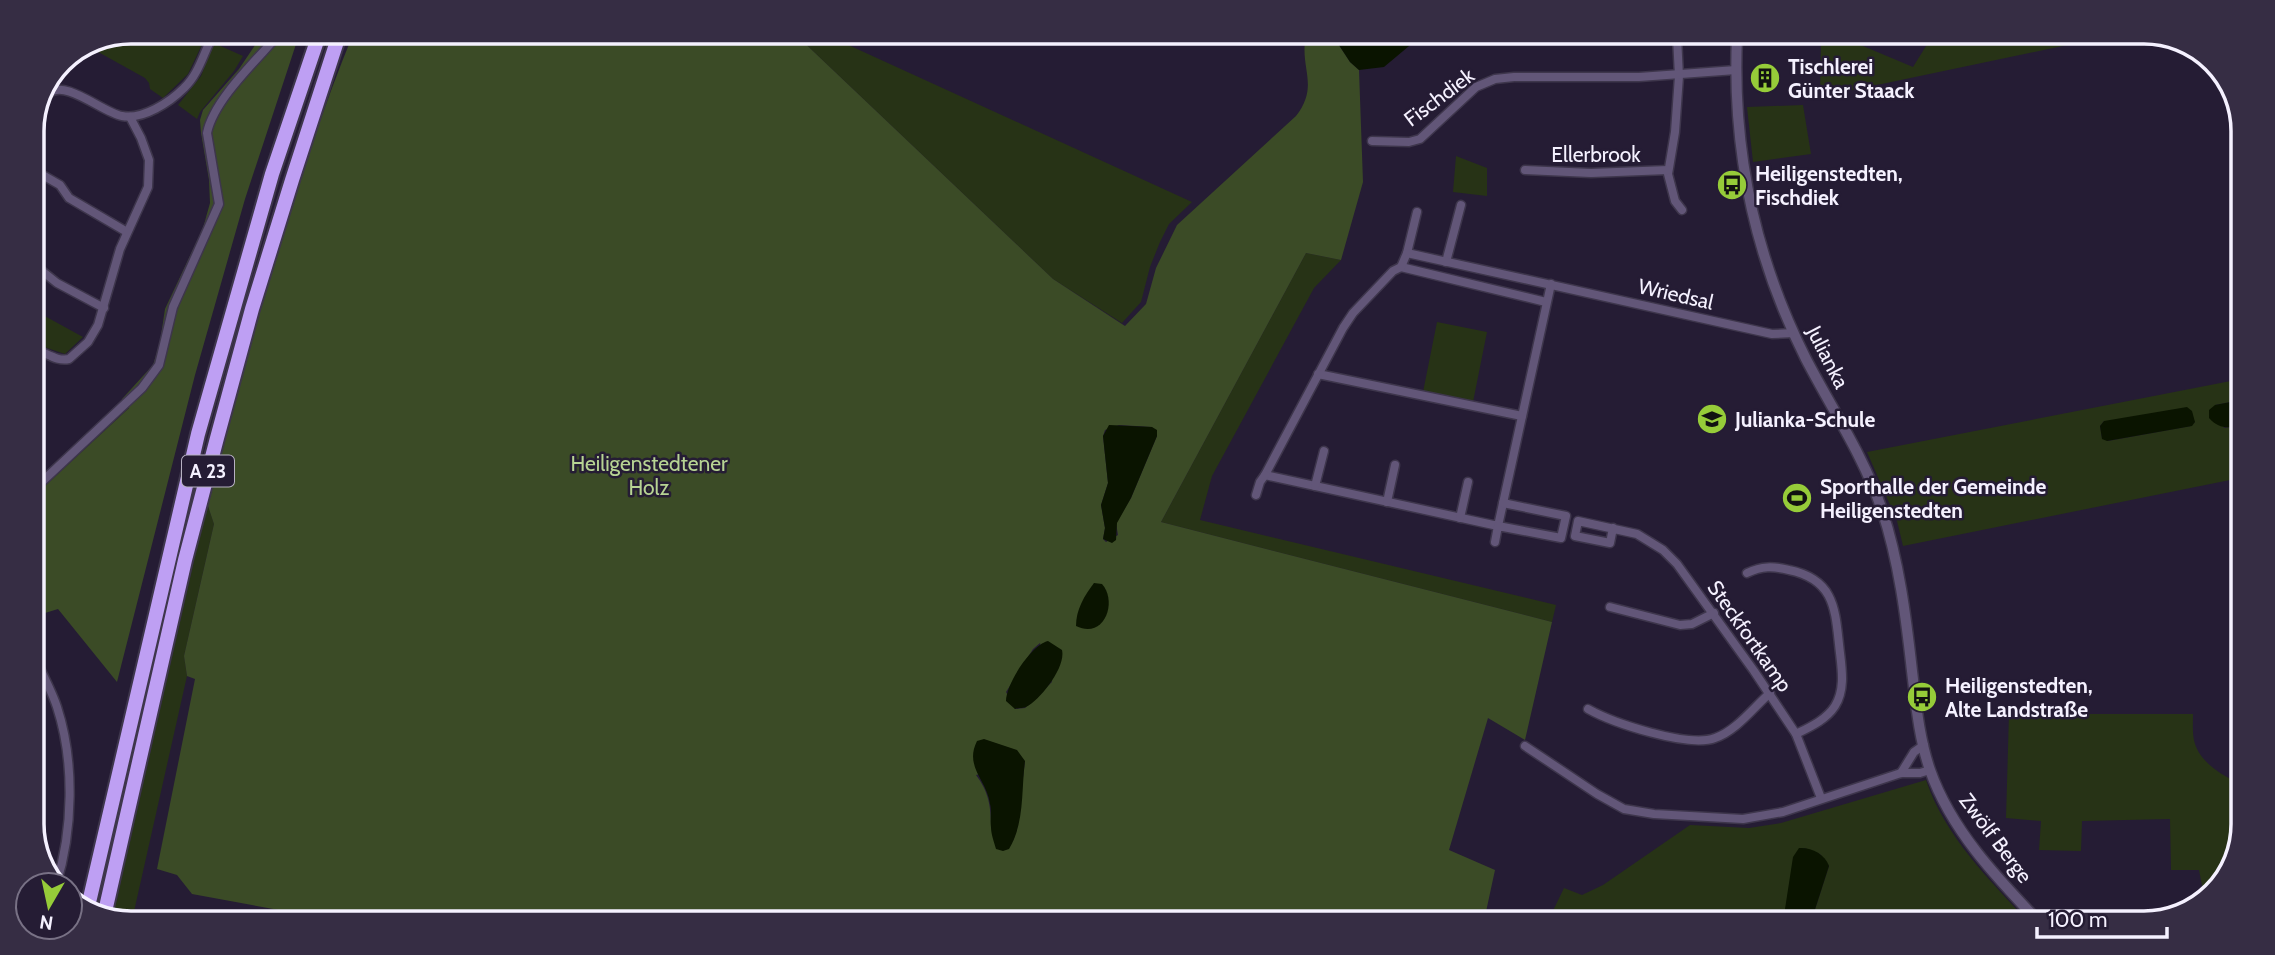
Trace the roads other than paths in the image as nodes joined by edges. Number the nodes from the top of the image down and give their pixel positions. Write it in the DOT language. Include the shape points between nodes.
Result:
graph roads {
  1 [pos="210,44"];
  2 [pos="270,44"];
  3 [pos="316,44"];
  4 [pos="336,44"];
  5 [pos="1677,44"];
  6 [pos="1737,44"];
  7 [pos="1737,70"];
  8 [pos="1679,76"];
  9 [pos="52,93"];
  10 [pos="130,117"];
  11 [pos="1372,141"];
  12 [pos="1525,170"];
  13 [pos="1668,170"];
  14 [pos="44,176"];
  15 [pos="1461,205"];
  16 [pos="1682,210"];
  17 [pos="1417,212"];
  18 [pos="127,232"];
  19 [pos="1407,253"];
  20 [pos="1446,262"];
  21 [pos="1401,267"];
  22 [pos="44,273"];
  23 [pos="1551,284"];
  24 [pos="1546,302"];
  25 [pos="104,308"];
  26 [pos="1794,333"];
  27 [pos="44,354"];
  28 [pos="1318,373"];
  29 [pos="1522,416"];
  30 [pos="1324,451"];
  31 [pos="1395,465"];
  32 [pos="1265,475"];
  33 [pos="44,479"];
  34 [pos="1468,482"];
  35 [pos="1315,486"];
  36 [pos="1255,495"];
  37 [pos="1387,502"];
  38 [pos="1503,503"];
  39 [pos="1460,517"];
  40 [pos="1499,526"];
  41 [pos="1613,528"];
  42 [pos="1495,542"];
  43 [pos="1747,573"];
  44 [pos="1610,607"];
  45 [pos="1714,613"];
  46 [pos="44,679"];
  47 [pos="1770,694"];
  48 [pos="1588,709"];
  49 [pos="1796,734"];
  50 [pos="1525,746"];
  51 [pos="1924,746"];
  52 [pos="1930,770"];
  53 [pos="1901,773"];
  54 [pos="1821,798"];
  55 [pos="60,871"];
  56 [pos="89,901"];
  57 [pos="106,908"];
  58 [pos="2029,911"];
  1 -- 10 [label="street" via="184,88 157,107"];
  2 -- 33 [label="street" via="218,104 208,126 219,204 173,307 156,371"];
  3 -- 56 [label="highway, A 23" via="272,174 198,434"];
  4 -- 57 [label="highway, A 23" via="252,309 217,438"];
  5 -- 8 [label="street, Ellerbrook"];
  6 -- 7 [label="street, Julianka"];
  7 -- 8 [label="street, Fischdiek"];
  7 -- 26 [label="street, Julianka" via="1737,117 1756,234"];
  8 -- 11 [label="street, Fischdiek" via="1500,78 1476,87 1420,139"];
  8 -- 13 [label="street, Ellerbrook"];
  9 -- 10 [label="street" via="69,91"];
  10 -- 18 [label="street" via="145,146 150,173 146,194"];
  12 -- 13 [label="street, Ellerbrook"];
  13 -- 16 [label="street, Ellerbrook" via="1670,187"];
  14 -- 18 [label="street" via="60,185 69,198"];
  15 -- 20 [label="street"];
  17 -- 19 [label="street"];
  18 -- 25 [label="street"];
  19 -- 20 [label="street, Wriedsal"];
  19 -- 21 [label="street"];
  20 -- 23 [label="street, Wriedsal"];
  21 -- 24 [label="street"];
  21 -- 28 [label="street" via="1350,318"];
  22 -- 25 [label="street"];
  23 -- 24 [label="street"];
  23 -- 26 [label="street, Wriedsal" via="1772,334"];
  24 -- 29 [label="street"];
  25 -- 27 [label="street" via="94,335 71,358 59,360"];
  26 -- 51 [label="street, Julianka" via="1869,478 1888,527"];
  28 -- 29 [label="street"];
  28 -- 32 [label="street"];
  29 -- 38 [label="street"];
  30 -- 35 [label="street"];
  31 -- 37 [label="street"];
  32 -- 35 [label="street"];
  32 -- 36 [label="street"];
  34 -- 39 [label="street"];
  35 -- 37 [label="street"];
  37 -- 39 [label="street"];
  38 -- 40 [label="street"];
  38 -- 40 [label="street" via="1566,516 1561,538"];
  39 -- 40 [label="street"];
  40 -- 42 [label="street"];
  41 -- 41 [label="street, Steckfortkamp" via="1578,521 1575,536 1610,543"];
  41 -- 45 [label="street, Steckfortkamp" via="1637,534 1663,550"];
  43 -- 49 [label="street" via="1774,566 1804,573 1829,593 1835,608 1842,690 1824,719"];
  44 -- 45 [label="street" via="1680,625"];
  45 -- 47 [label="street, Steckfortkamp"];
  46 -- 55 [label="street" via="55,702 66,750 68,805"];
  47 -- 48 [label="street" via="1727,732 1705,740 1643,729"];
  47 -- 49 [label="street, Steckfortkamp"];
  49 -- 54 [label="street, Steckfortkamp"];
  50 -- 54 [label="street" via="1624,810 1743,819 1783,813"];
  51 -- 52 [label="street, Julianka"];
  51 -- 53 [label="street" via="1914,752"];
  52 -- 53 [label="street"];
  52 -- 58 [label="street, Zwölf Berge" via="1964,834"];
  53 -- 54 [label="street"];
}
